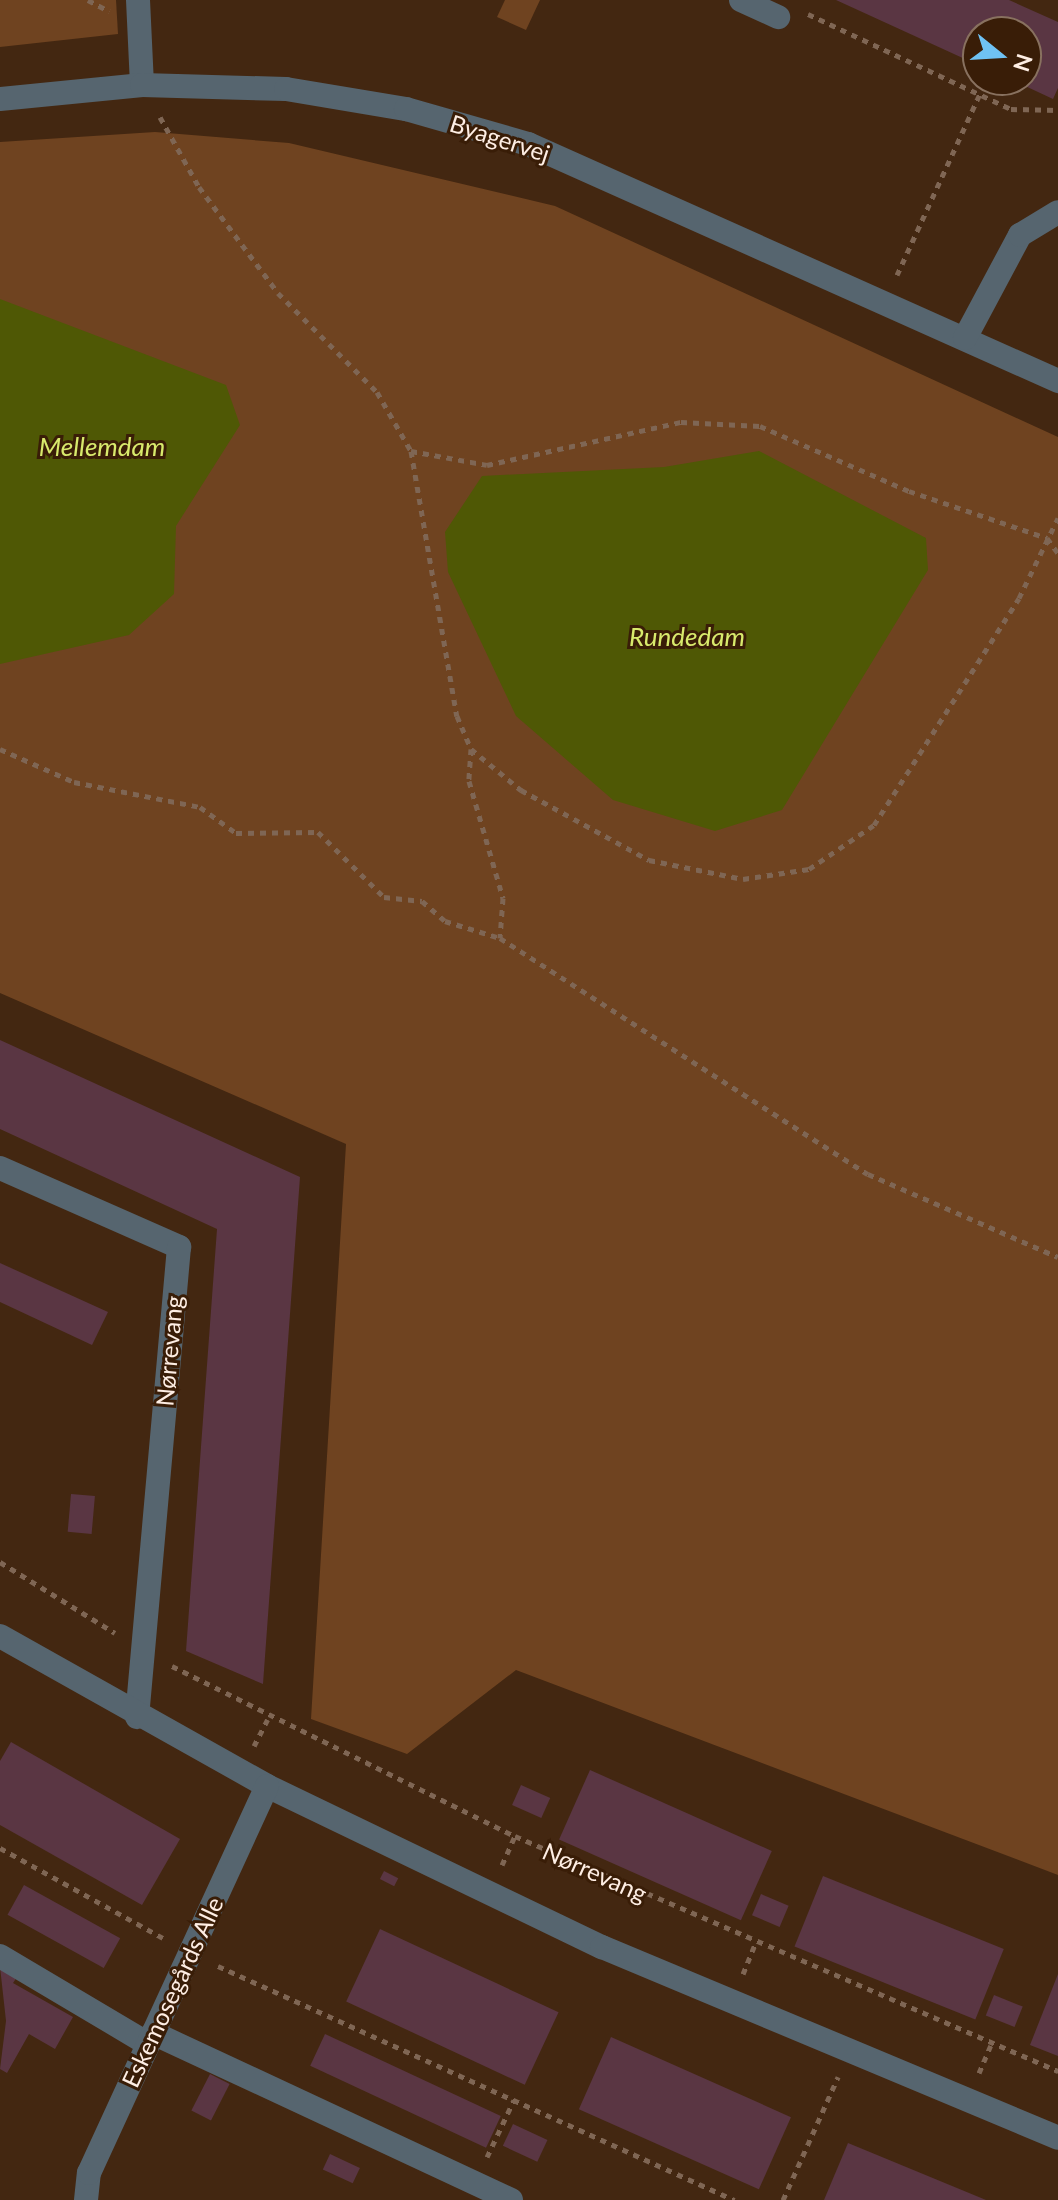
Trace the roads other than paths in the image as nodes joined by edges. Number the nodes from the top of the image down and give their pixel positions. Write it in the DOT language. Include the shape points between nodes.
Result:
graph roads {
  1 [pos="138,0"];
  2 [pos="741,0"];
  3 [pos="778,17"];
  4 [pos="142,85"];
  5 [pos="0,99"];
  6 [pos="1058,212"];
  7 [pos="965,338"];
  8 [pos="1058,381"];
  9 [pos="0,1168"];
  10 [pos="0,1636"];
  11 [pos="137,1717"];
  12 [pos="267,1786"];
  13 [pos="0,1956"];
  14 [pos="151,2038"];
  15 [pos="1058,2138"];
  16 [pos="86,2200"];
  17 [pos="511,2200"];
  1 -- 4 [label="street"];
  2 -- 3 [label="street"];
  4 -- 5 [label="street, Byagervej"];
  4 -- 7 [label="street, Byagervej" via="286,89 406,109 498,135"];
  6 -- 7 [label="street" via="1020,235"];
  7 -- 8 [label="street, Byagervej"];
  9 -- 11 [label="street, Nørrevang" via="179,1247"];
  10 -- 11 [label="street"];
  11 -- 12 [label="street"];
  12 -- 14 [label="street, Eskemosegårds Alle"];
  12 -- 15 [label="street" via="602,1947"];
  13 -- 14 [label="street"];
  14 -- 16 [label="street, Eskemosegårds Alle" via="89,2173"];
  14 -- 17 [label="street"];
}
